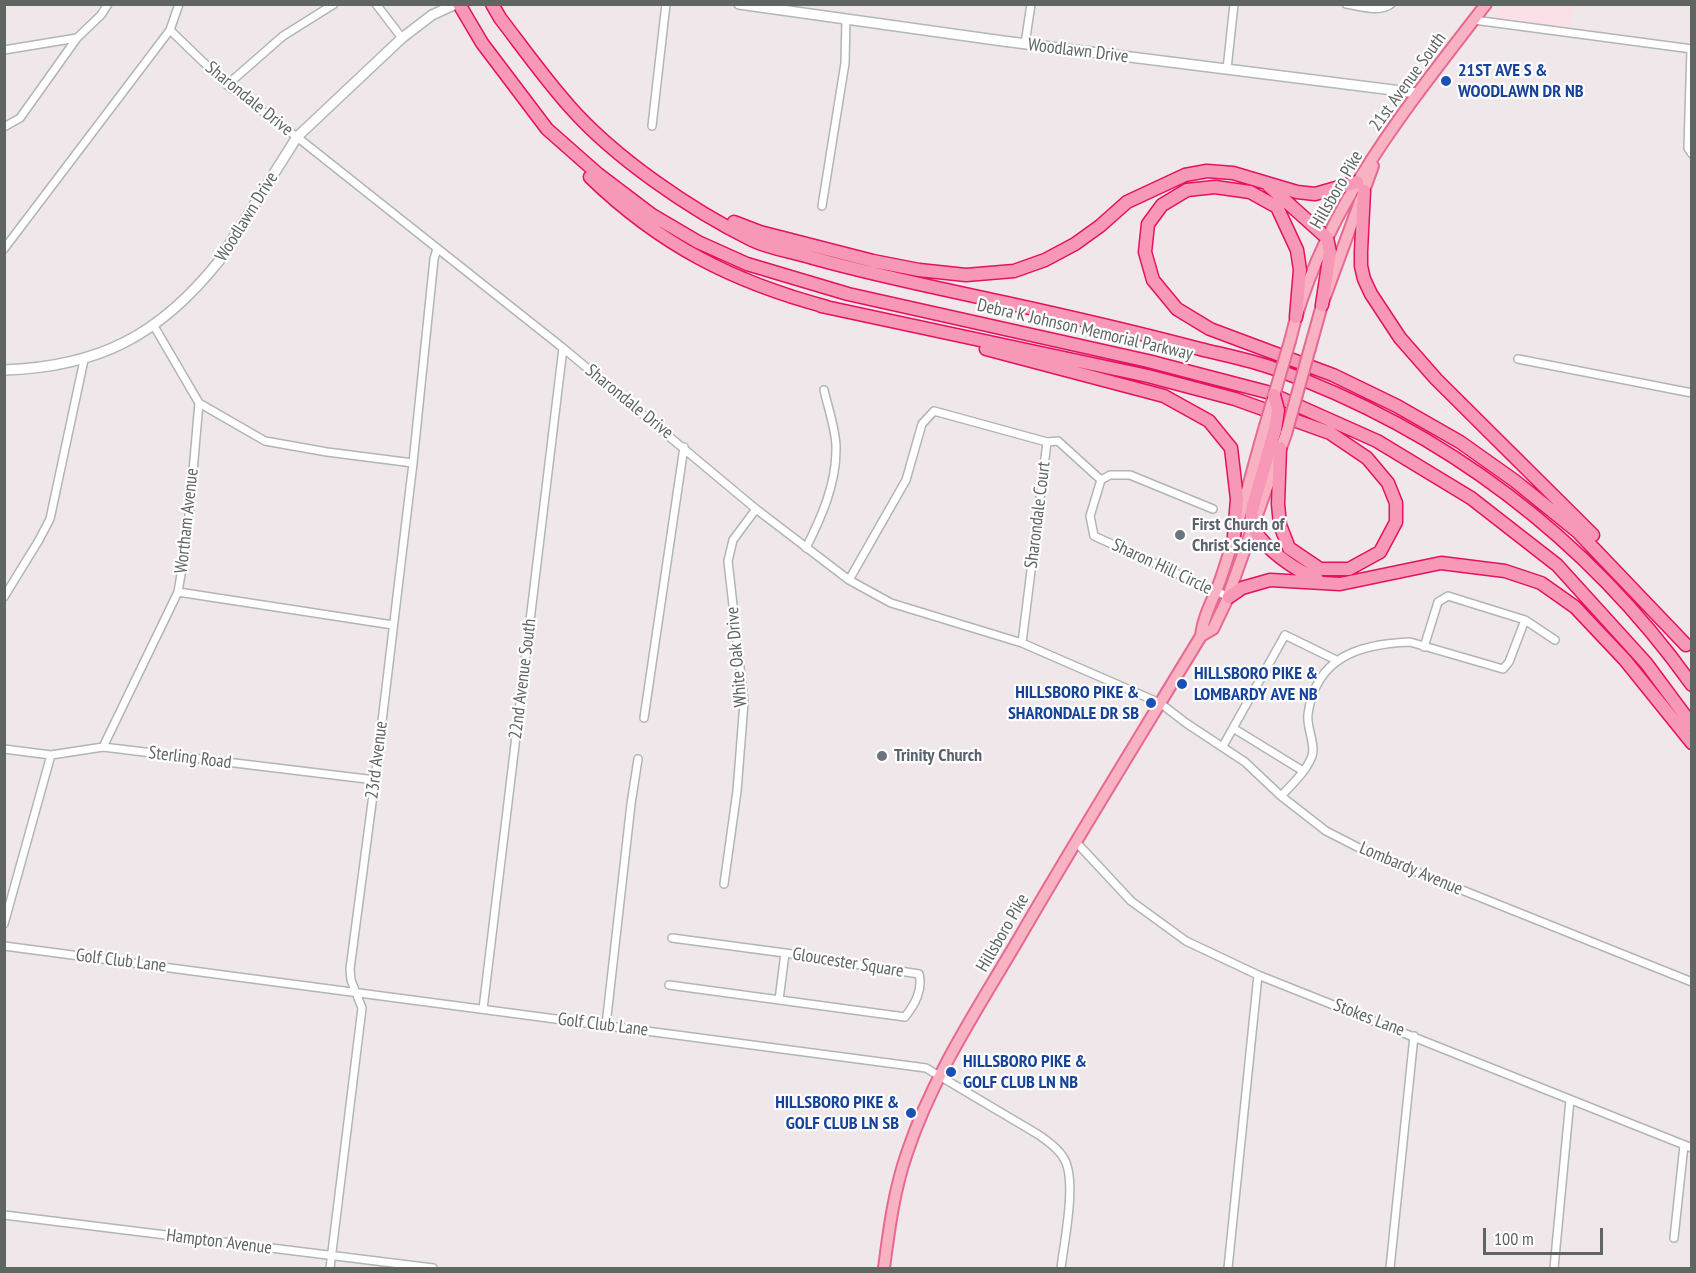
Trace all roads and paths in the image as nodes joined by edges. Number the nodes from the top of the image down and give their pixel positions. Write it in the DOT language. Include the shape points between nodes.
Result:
graph roads {
  1 [pos="108,4"];
  2 [pos="179,4"];
  3 [pos="334,4"];
  4 [pos="376,4"];
  5 [pos="457,4"];
  6 [pos="492,4"];
  7 [pos="666,4"];
  8 [pos="739,4"];
  9 [pos="1031,4"];
  10 [pos="1234,4"];
  11 [pos="1346,4"];
  12 [pos="1391,4"];
  13 [pos="1486,4"];
  14 [pos="846,19"];
  15 [pos="1474,20"];
  16 [pos="170,30"];
  17 [pos="77,38"];
  18 [pos="402,38"];
  19 [pos="1026,44"];
  20 [pos="1691,49"];
  21 [pos="4,50"];
  22 [pos="1227,69"];
  23 [pos="227,85"];
  24 [pos="1417,93"];
  25 [pos="652,126"];
  26 [pos="4,127"];
  27 [pos="548,129"];
  28 [pos="297,137"];
  29 [pos="1378,152"];
  30 [pos="1692,154"];
  31 [pos="1267,184"];
  32 [pos="1361,186"];
  33 [pos="690,205"];
  34 [pos="822,206"];
  35 [pos="1327,238"];
  36 [pos="4,249"];
  37 [pos="437,249"];
  38 [pos="1322,305"];
  39 [pos="821,306"];
  40 [pos="1296,317"];
  41 [pos="154,326"];
  42 [pos="563,348"];
  43 [pos="1518,359"];
  44 [pos="84,360"];
  45 [pos="4,370"];
  46 [pos="824,390"];
  47 [pos="1692,393"];
  48 [pos="1274,395"];
  49 [pos="199,403"];
  50 [pos="1275,430"];
  51 [pos="1047,442"];
  52 [pos="684,447"];
  53 [pos="1280,448"];
  54 [pos="413,463"];
  55 [pos="1101,480"];
  56 [pos="756,509"];
  57 [pos="1214,509"];
  58 [pos="1253,529"];
  59 [pos="1234,536"];
  60 [pos="806,549"];
  61 [pos="849,580"];
  62 [pos="1325,583"];
  63 [pos="178,592"];
  64 [pos="1223,595"];
  65 [pos="4,597"];
  66 [pos="1525,620"];
  67 [pos="393,625"];
  68 [pos="1555,640"];
  69 [pos="1022,643"];
  70 [pos="1424,647"];
  71 [pos="1689,649"];
  72 [pos="1336,660"];
  73 [pos="1692,685"];
  74 [pos="1160,703"];
  75 [pos="644,718"];
  76 [pos="1692,725"];
  77 [pos="1232,730"];
  78 [pos="1692,743"];
  79 [pos="1223,746"];
  80 [pos="103,747"];
  81 [pos="4,749"];
  82 [pos="51,754"];
  83 [pos="638,759"];
  84 [pos="1303,771"];
  85 [pos="375,780"];
  86 [pos="1281,796"];
  87 [pos="1076,842"];
  88 [pos="724,884"];
  89 [pos="4,924"];
  90 [pos="672,938"];
  91 [pos="4,946"];
  92 [pos="785,953"];
  93 [pos="1258,975"];
  94 [pos="1692,982"];
  95 [pos="669,985"];
  96 [pos="356,991"];
  97 [pos="778,1000"];
  98 [pos="483,1009"];
  99 [pos="606,1025"];
  100 [pos="1414,1036"];
  101 [pos="940,1075"];
  102 [pos="1570,1100"];
  103 [pos="1688,1147"];
  104 [pos="4,1215"];
  105 [pos="1674,1238"];
  106 [pos="332,1256"];
  107 [pos="330,1269"];
  108 [pos="434,1269"];
  109 [pos="884,1269"];
  110 [pos="1061,1269"];
  111 [pos="1228,1269"];
  112 [pos="1390,1269"];
  113 [pos="1554,1269"];
  1 -- 17 [label="street"];
  2 -- 16 [label="street"];
  3 -- 23 [label="street" via="283,36"];
  4 -- 18 [label="street"];
  5 -- 18 [label="main road, Woodlawn Drive" via="432,15"];
  5 -- 27 [label="highway, Debra K Johnson Memorial Parkway" via="482,44"];
  6 -- 33 [label="highway, Debra K Johnson Memorial Parkway" via="571,108 615,152"];
  7 -- 25 [label="street"];
  8 -- 14 [label="main road, Woodlawn Drive"];
  9 -- 19 [label="street"];
  10 -- 22 [label="street"];
  11 -- 12 [label="street" via="1381,9"];
  13 -- 15 [label="main road, 21st Avenue South"];
  14 -- 19 [label="main road, Woodlawn Drive"];
  14 -- 34 [label="street" via="845,63"];
  15 -- 20 [label="street"];
  15 -- 24 [label="main road, 21st Avenue South"];
  16 -- 23 [label="street, Sharondale Drive"];
  16 -- 36 [label="street"];
  17 -- 21 [label="street"];
  17 -- 26 [label="street" via="20,118"];
  18 -- 28 [label="main road, Woodlawn Drive"];
  19 -- 22 [label="main road, Woodlawn Drive"];
  20 -- 30 [label="street" via="1688,148"];
  22 -- 24 [label="main road, Woodlawn Drive"];
  23 -- 28 [label="street, Sharondale Drive"];
  24 -- 29 [label="main road, 21st Avenue South"];
  27 -- 39 [label="highway" via="594,181 648,227 699,260"];
  27 -- 76 [label="highway, Debra K Johnson Memorial Parkway" via="652,215 747,264 848,294 1148,361 1267,392 1377,441 1471,498 1557,566 1646,663"];
  28 -- 37 [label="street, Sharondale Drive"];
  28 -- 41 [label="main road, Woodlawn Drive" via="219,261"];
  29 -- 32 [label="main road, Hillsboro Pike"];
  31 -- 32 [label="highway" via="1315,194"];
  31 -- 33 [label="highway" via="1233,173 1185,174 1127,202 1100,226 1045,260 1014,271 966,275 873,261 760,232"];
  31 -- 35 [label="highway"];
  32 -- 35 [label="main road, Hillsboro Pike"];
  32 -- 38 [label="main road, Hillsboro Pike"];
  32 -- 71 [label="highway" via="1364,279 1400,338 1623,566"];
  33 -- 73 [label="highway, Debra K Johnson Memorial Parkway" via="755,241 855,270 1168,340 1271,368 1386,417 1435,444 1528,510 1619,595"];
  35 -- 38 [label="highway" via="1330,252"];
  35 -- 40 [label="main road, Hillsboro Pike"];
  37 -- 42 [label="street, Sharondale Drive"];
  37 -- 54 [label="street, 23rd Avenue"];
  38 -- 50 [label="main road, Hillsboro Pike, bridge" via="1310,348"];
  39 -- 53 [label="highway" via="1148,376 1236,399 1330,433 1367,458 1388,483 1396,503 1396,522 1380,552 1349,569 1320,569 1289,548 1280,525 1278,504"];
  39 -- 59 [label="highway" via="1164,396 1209,421 1231,448 1237,499"];
  40 -- 48 [label="main road, Hillsboro Pike, bridge"];
  40 -- 71 [label="highway" via="1300,270 1297,250 1276,207 1250,192 1215,187 1186,190 1162,205 1148,224 1145,252 1153,280 1177,309 1210,329 1333,375 1460,442 1578,532"];
  41 -- 44 [label="main road, Woodlawn Drive"];
  41 -- 49 [label="street"];
  42 -- 52 [label="street, Sharondale Drive"];
  42 -- 98 [label="street, 22nd Avenue South"];
  43 -- 47 [label="street"];
  44 -- 45 [label="main road, Woodlawn Drive" via="38,369"];
  44 -- 65 [label="street" via="50,519"];
  46 -- 60 [label="street" via="837,449 830,491"];
  48 -- 50 [label="highway, bridge" via="1278,410"];
  49 -- 54 [label="street" via="265,441"];
  49 -- 63 [label="street, Wortham Avenue" via="188,539"];
  50 -- 53 [label="main road, Hillsboro Pike"];
  50 -- 58 [label="highway" via="1253,506"];
  50 -- 59 [label="main road, Hillsboro Pike"];
  51 -- 55 [label="street" via="1058,441"];
  51 -- 61 [label="street, Sharondale Court" via="934,411 922,424 906,480"];
  51 -- 69 [label="street, Sharondale Court"];
  52 -- 56 [label="street, Sharondale Drive"];
  52 -- 75 [label="street"];
  53 -- 58 [label="main road, Hillsboro Pike"];
  54 -- 67 [label="street, 23rd Avenue"];
  55 -- 57 [label="street" via="1110,475 1130,475"];
  55 -- 64 [label="street, Sharon Hill Circle" via="1090,516 1094,536"];
  56 -- 60 [label="street, Sharondale Drive"];
  56 -- 88 [label="street, White Oak Drive" via="733,540 728,561 744,703"];
  58 -- 62 [label="highway" via="1278,557"];
  58 -- 64 [label="main road, Hillsboro Pike"];
  59 -- 64 [label="main road, Hillsboro Pike"];
  60 -- 61 [label="street, Sharondale Drive"];
  61 -- 69 [label="street, Sharondale Drive" via="891,603"];
  62 -- 64 [label="highway" via="1270,580"];
  62 -- 78 [label="highway" via="1340,584 1441,563 1505,571 1541,583 1575,607 1625,660"];
  63 -- 67 [label="street"];
  63 -- 80 [label="street, Wortham Avenue"];
  64 -- 74 [label="main road, Hillsboro Pike" via="1213,629 1201,636"];
  66 -- 68 [label="street"];
  66 -- 70 [label="street" via="1503,669"];
  66 -- 70 [label="street" via="1448,596 1438,602"];
  67 -- 85 [label="street, 23rd Avenue"];
  69 -- 74 [label="street, Sharondale Drive"];
  70 -- 72 [label="street" via="1410,642 1395,643 1350,652"];
  72 -- 77 [label="street" via="1285,635"];
  72 -- 84 [label="street" via="1316,686 1307,716 1313,754"];
  74 -- 79 [label="street, Lombardy Avenue"];
  74 -- 87 [label="main road, Hillsboro Pike"];
  77 -- 79 [label="street"];
  77 -- 84 [label="street"];
  79 -- 86 [label="street, Lombardy Avenue"];
  80 -- 82 [label="street, Sterling Road"];
  80 -- 85 [label="street, Sterling Road"];
  81 -- 82 [label="street, Sterling Road"];
  82 -- 89 [label="street"];
  83 -- 99 [label="street"];
  84 -- 86 [label="street"];
  85 -- 96 [label="street, 23rd Avenue" via="350,969"];
  86 -- 94 [label="street, Lombardy Avenue" via="1326,831 1367,852"];
  87 -- 93 [label="street, Stokes Lane" via="1131,901 1186,941"];
  87 -- 101 [label="main road, Hillsboro Pike"];
  90 -- 92 [label="street, Gloucester Square"];
  91 -- 96 [label="street, Golf Club Lane"];
  92 -- 97 [label="street"];
  92 -- 97 [label="street, Gloucester Square" via="919,974 920,986 914,1006 905,1017"];
  93 -- 100 [label="street, Stokes Lane"];
  93 -- 111 [label="street"];
  95 -- 97 [label="street, Gloucester Square"];
  96 -- 98 [label="street, Golf Club Lane"];
  96 -- 106 [label="street, 23rd Avenue" via="362,1008"];
  98 -- 99 [label="street, Golf Club Lane"];
  99 -- 101 [label="street, Golf Club Lane" via="927,1068"];
  100 -- 102 [label="street, Stokes Lane"];
  100 -- 112 [label="street"];
  101 -- 109 [label="main road, Hillsboro Pike" via="906,1154"];
  101 -- 110 [label="street, Golf Club Lane" via="1039,1135 1064,1157 1070,1173"];
  102 -- 103 [label="street, Stokes Lane"];
  102 -- 113 [label="street"];
  103 -- 105 [label="street"];
  104 -- 106 [label="street, Hampton Avenue"];
  106 -- 107 [label="street, 23rd Avenue"];
  106 -- 108 [label="street, Hampton Avenue"];
}
